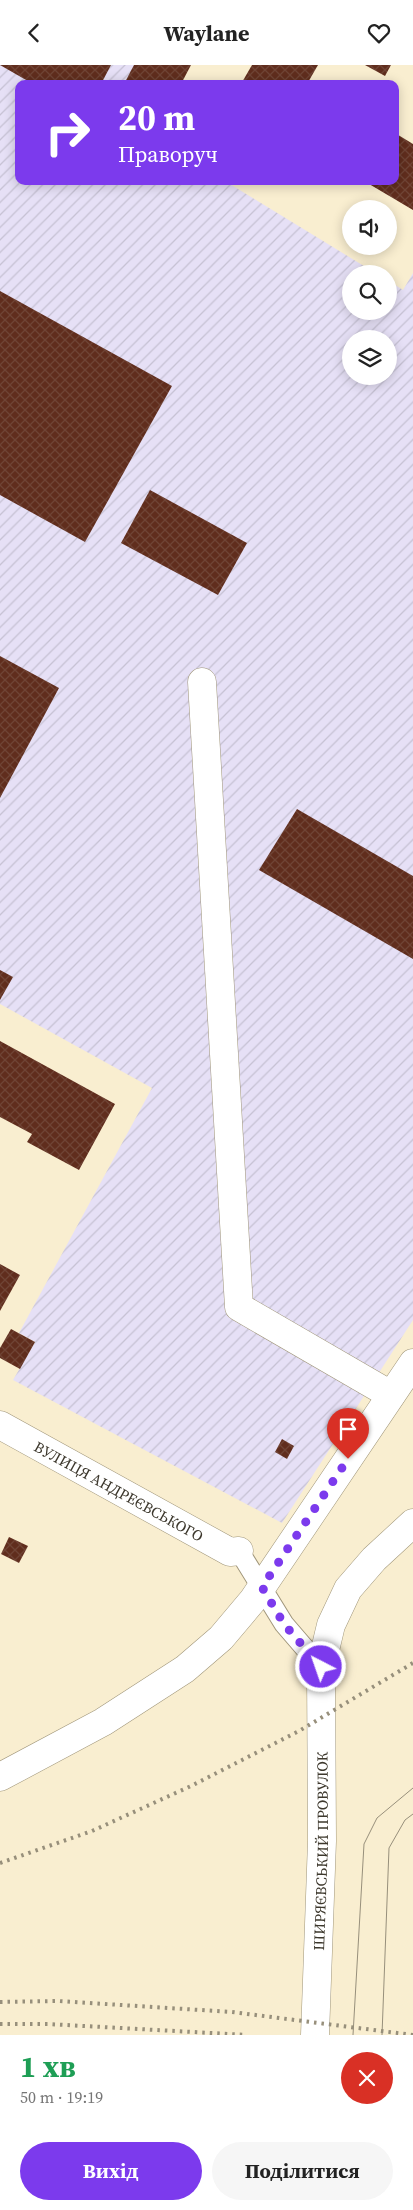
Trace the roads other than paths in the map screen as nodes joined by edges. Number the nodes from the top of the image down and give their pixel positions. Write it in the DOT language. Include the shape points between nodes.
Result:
graph roads {
  1 [pos="202,682"];
  2 [pos="413,1363"];
  3 [pos="391,1395"];
  4 [pos="0,1425"];
  5 [pos="413,1523"];
  6 [pos="239,1551"];
  7 [pos="262,1587"];
  8 [pos="321,1667"];
  9 [pos="0,1777"];
  10 [pos="315,2035"];
  1 -- 3 [label="street" via="239,1307"];
  2 -- 3 [label="street"];
  3 -- 7 [label="street"];
  4 -- 6 [label="street, ВУЛИЦЯ АНДРЕЄВСЬКОГО" via="230,1552"];
  5 -- 8 [label="street, ШИРЯЄВСЬКИЙ ПРОВУЛОК" via="374,1559 348,1589 331,1625"];
  6 -- 7 [label="lane"];
  7 -- 8 [label="lane" via="284,1624"];
  7 -- 9 [label="street" via="221,1638 185,1669 103,1722"];
  8 -- 10 [label="street, ШИРЯЄВСЬКИЙ ПРОВУЛОК" via="322,1841"];
}
